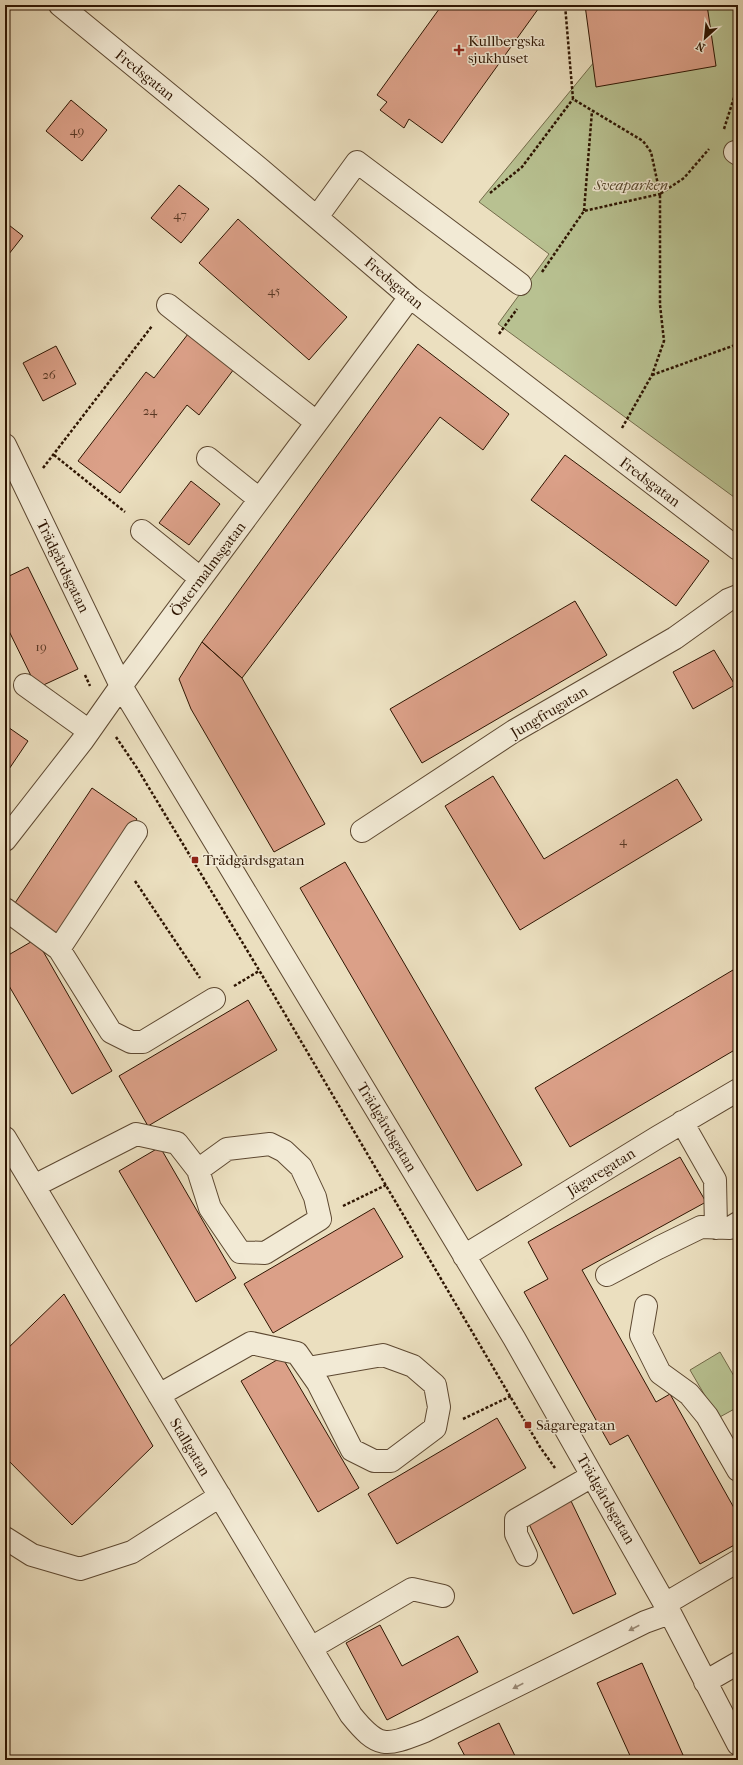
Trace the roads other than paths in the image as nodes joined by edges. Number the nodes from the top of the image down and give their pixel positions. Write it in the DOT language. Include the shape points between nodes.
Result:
graph roads {
  1 [pos="60,5"];
  2 [pos="317,217"];
  3 [pos="520,294"];
  4 [pos="410,297"];
  5 [pos="168,304"];
  6 [pos="316,422"];
  7 [pos="5,445"];
  8 [pos="208,458"];
  9 [pos="259,499"];
  10 [pos="142,531"];
  11 [pos="738,549"];
  12 [pos="200,578"];
  13 [pos="738,596"];
  14 [pos="25,685"];
  15 [pos="121,686"];
  16 [pos="89,731"];
  17 [pos="362,831"];
  18 [pos="136,832"];
  19 [pos="5,840"];
  20 [pos="5,909"];
  21 [pos="60,949"];
  22 [pos="214,999"];
  23 [pos="738,1090"];
  24 [pos="682,1122"];
  25 [pos="5,1138"];
  26 [pos="198,1170"];
  27 [pos="34,1186"];
  28 [pos="738,1223"];
  29 [pos="716,1228"];
  30 [pos="464,1256"];
  31 [pos="607,1275"];
  32 [pos="646,1306"];
  33 [pos="308,1368"];
  34 [pos="158,1395"];
  35 [pos="738,1470"];
  36 [pos="592,1476"];
  37 [pos="220,1496"];
  38 [pos="5,1538"];
  39 [pos="526,1555"];
  40 [pos="738,1561"];
  41 [pos="443,1596"];
  42 [pos="667,1608"];
  43 [pos="312,1648"];
  44 [pos="738,1663"];
  45 [pos="705,1682"];
  46 [pos="738,1744"];
  47 [pos="389,1751"];
  1 -- 2 [label="street, Fredsgatan"];
  2 -- 3 [label="street" via="357,162"];
  2 -- 4 [label="street, Fredsgatan"];
  4 -- 6 [label="street, Östermalmsgatan"];
  4 -- 11 [label="street, Fredsgatan"];
  5 -- 6 [label="street"];
  6 -- 9 [label="street, Östermalmsgatan"];
  7 -- 15 [label="street, Trädgårdsgatan"];
  8 -- 9 [label="street"];
  9 -- 12 [label="street, Östermalmsgatan"];
  10 -- 12 [label="street"];
  12 -- 15 [label="street, Östermalmsgatan"];
  13 -- 17 [label="street, Jungfrugatan" via="728,600 675,638 514,731"];
  14 -- 16 [label="street"];
  15 -- 16 [label="street, Östermalmsgatan"];
  15 -- 30 [label="street, Trädgårdsgatan"];
  16 -- 19 [label="street, Östermalmsgatan"];
  18 -- 21 [label="street"];
  20 -- 21 [label="street"];
  21 -- 22 [label="street" via="111,1032 131,1042 143,1042"];
  23 -- 24 [label="street, Jägaregatan"];
  24 -- 29 [label="street" via="715,1180"];
  24 -- 30 [label="street, Jägaregatan"];
  25 -- 27 [label="street, Stallgatan"];
  26 -- 26 [label="street" via="210,1208 240,1252 265,1253 320,1218 315,1197 301,1167 284,1151 270,1144 228,1149"];
  26 -- 27 [label="street" via="178,1143 136,1134"];
  27 -- 34 [label="street, Stallgatan"];
  28 -- 29 [label="street" via="730,1228"];
  29 -- 31 [label="street" via="701,1227"];
  30 -- 36 [label="street, Trädgårdsgatan"];
  32 -- 35 [label="street" via="640,1335 660,1373 689,1394 707,1416"];
  33 -- 33 [label="street" via="352,1450 374,1461 391,1461 435,1428 439,1407 435,1385 413,1366 383,1355"];
  33 -- 34 [label="street" via="298,1354 251,1343"];
  34 -- 37 [label="street, Stallgatan"];
  36 -- 39 [label="street" via="516,1520 516,1534"];
  36 -- 42 [label="street, Trädgårdsgatan"];
  37 -- 38 [label="street" via="132,1552 80,1569 32,1555"];
  37 -- 43 [label="street, Stallgatan"];
  40 -- 42 [label="street"];
  41 -- 43 [label="street" via="412,1589"];
  42 -- 45 [label="street, Trädgårdsgatan"];
  42 -- 47 [label="street, one-way" via="645,1622 400,1741"];
  43 -- 47 [label="street, Stallgatan" via="351,1715 364,1731"];
  44 -- 45 [label="street"];
  45 -- 46 [label="street, Trädgårdsgatan"];
}
